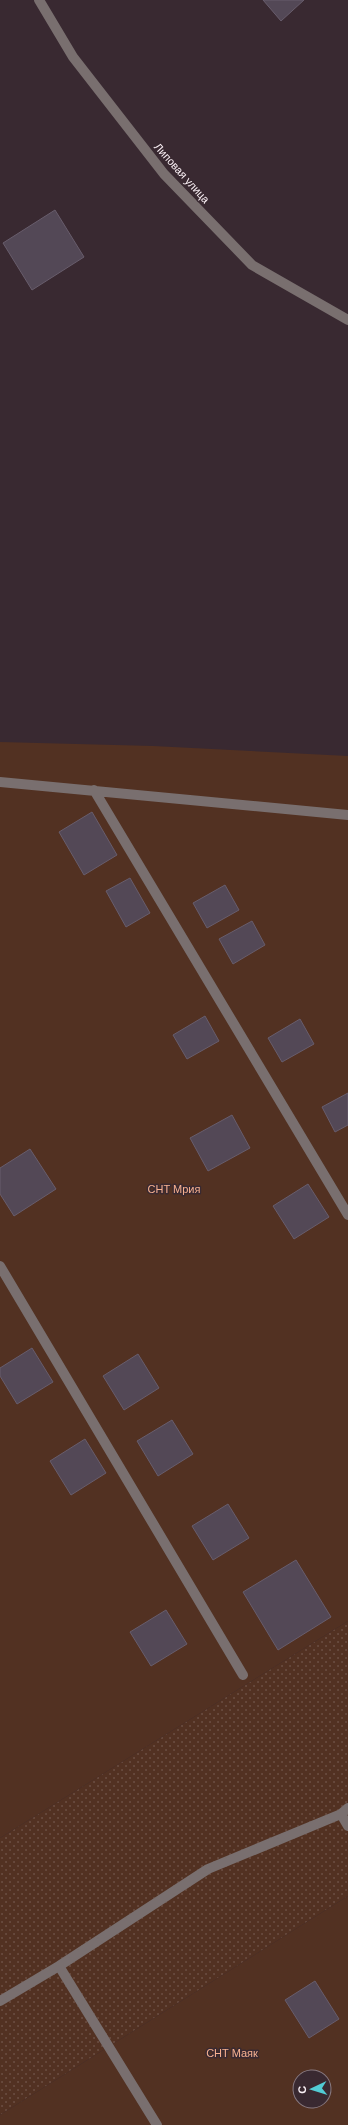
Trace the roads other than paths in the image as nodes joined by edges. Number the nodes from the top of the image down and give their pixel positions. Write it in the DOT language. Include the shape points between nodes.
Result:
graph roads {
  1 [pos="39,0"];
  2 [pos="348,320"];
  3 [pos="0,782"];
  4 [pos="94,790"];
  5 [pos="348,815"];
  6 [pos="348,1215"];
  7 [pos="0,1266"];
  8 [pos="244,1675"];
  9 [pos="344,1811"];
  10 [pos="348,1826"];
  11 [pos="59,1966"];
  12 [pos="0,2002"];
  13 [pos="157,2125"];
  1 -- 2 [label="street, Липовая улица" via="73,57 164,174 252,265"];
  3 -- 4 [label="street"];
  4 -- 5 [label="street"];
  4 -- 6 [label="street"];
  7 -- 8 [label="street"];
  9 -- 10 [label="street"];
  9 -- 11 [label="street" via="208,1869"];
  11 -- 12 [label="street"];
  11 -- 13 [label="street"];
}
